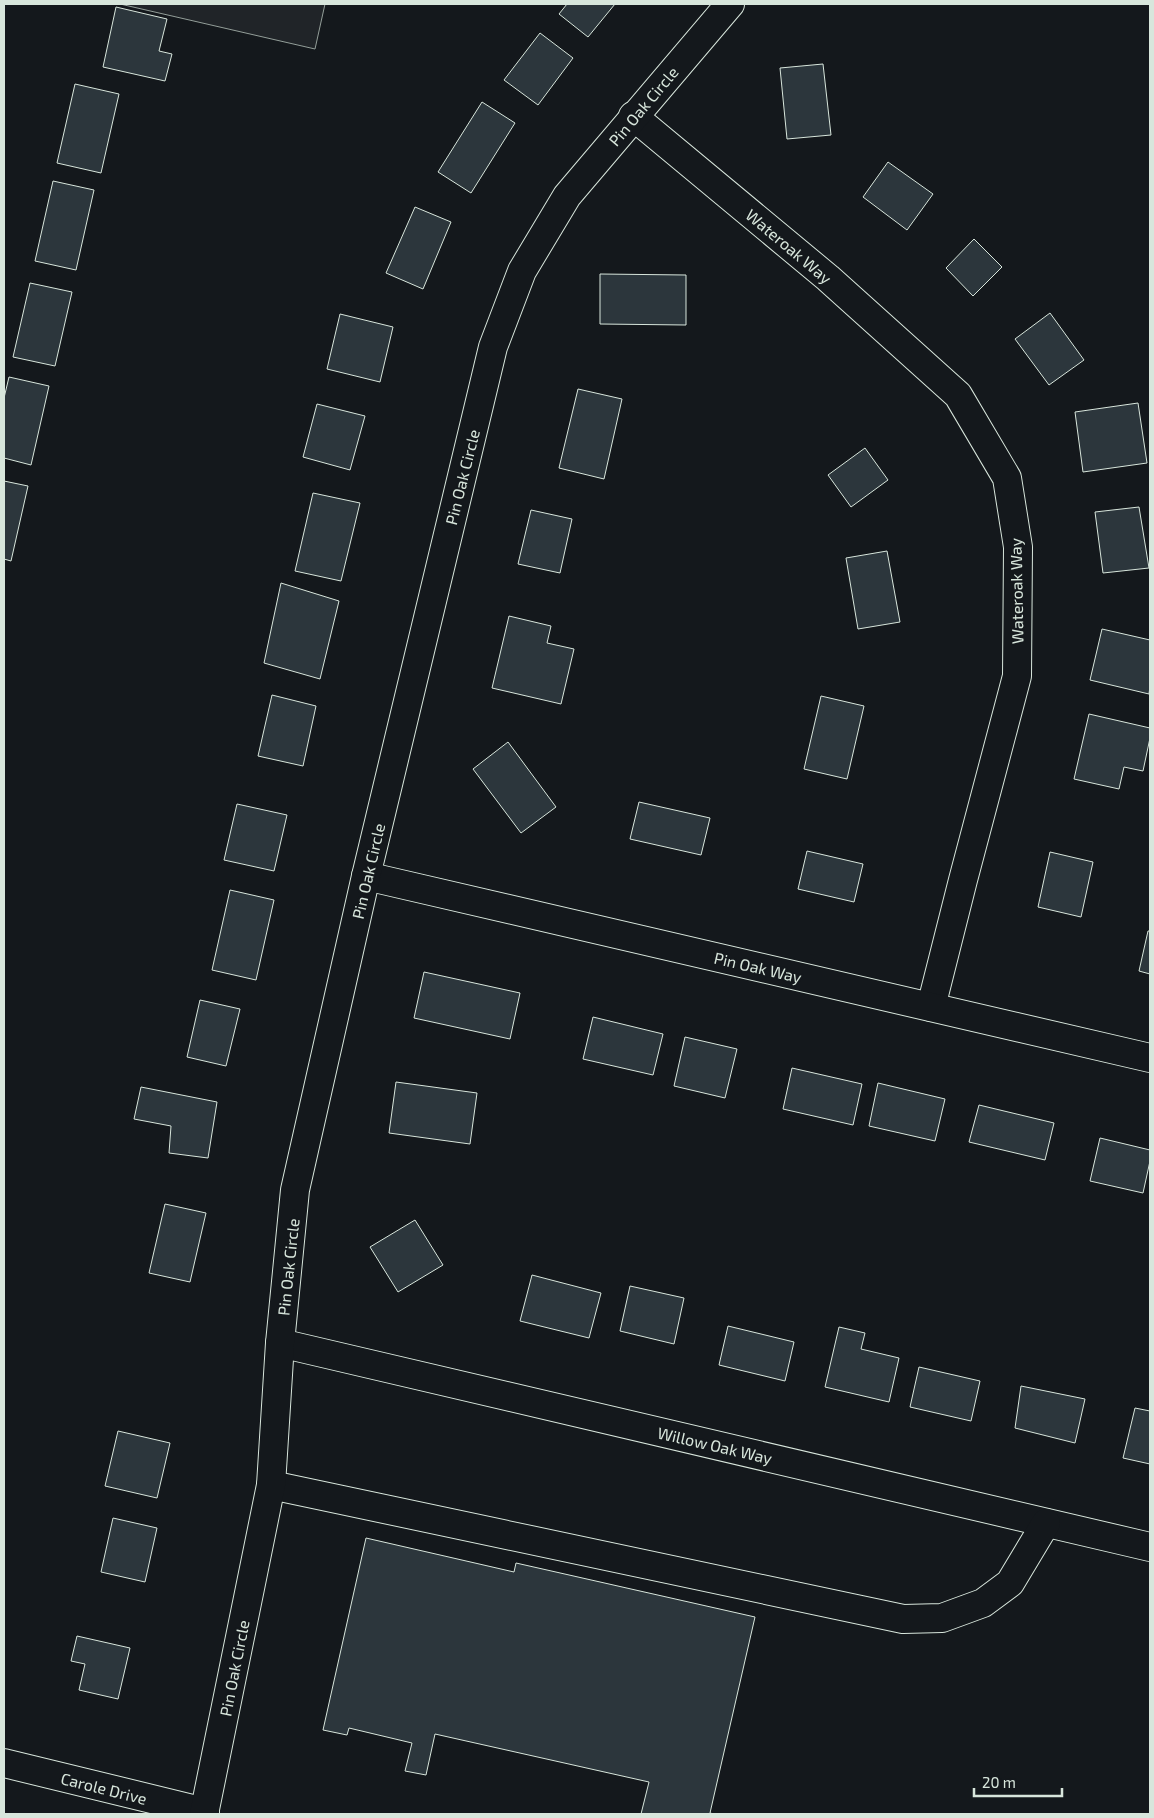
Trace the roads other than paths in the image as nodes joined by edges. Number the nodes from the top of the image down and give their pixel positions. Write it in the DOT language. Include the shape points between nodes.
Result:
graph roads {
  1 [pos="730,4"];
  2 [pos="633,116"];
  3 [pos="366,876"];
  4 [pos="931,1007"];
  5 [pos="1150,1058"];
  6 [pos="280,1342"];
  7 [pos="271,1484"];
  8 [pos="1046,1523"];
  9 [pos="1150,1547"];
  10 [pos="4,1763"];
  11 [pos="205,1813"];
  1 -- 2 [label="street, Pin Oak Circle"];
  2 -- 3 [label="street, Pin Oak Circle" via="567,196 522,271 493,347"];
  2 -- 4 [label="street, Wateroak Way" via="828,278 958,395 1007,478 1018,547 1017,676"];
  3 -- 4 [label="street, Pin Oak Way"];
  3 -- 6 [label="street, Pin Oak Circle" via="295,1190"];
  4 -- 5 [label="street, Pin Oak Way"];
  6 -- 7 [label="street, Pin Oak Circle"];
  6 -- 8 [label="street, Willow Oak Way"];
  7 -- 8 [label="street" via="904,1620 942,1618 983,1603 1010,1583"];
  7 -- 11 [label="street, Pin Oak Circle"];
  8 -- 9 [label="street, Willow Oak Way"];
  10 -- 11 [label="street, Carole Drive"];
}
